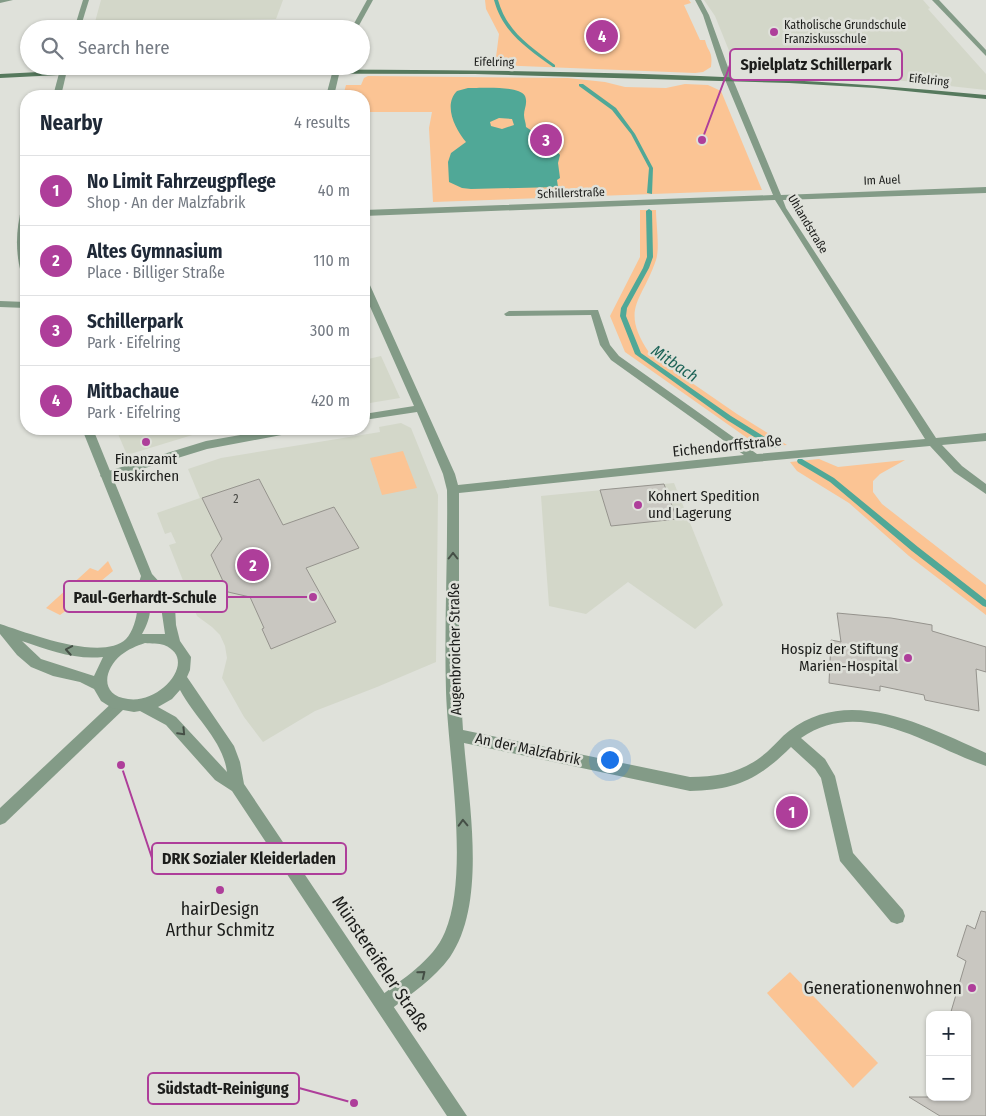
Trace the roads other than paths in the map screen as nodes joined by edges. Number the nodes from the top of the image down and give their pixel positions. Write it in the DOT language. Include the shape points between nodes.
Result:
graph roads {
  1 [pos="10,0"];
  2 [pos="86,0"];
  3 [pos="370,0"];
  4 [pos="698,0"];
  5 [pos="935,0"];
  6 [pos="0,1"];
  7 [pos="80,20"];
  8 [pos="359,20"];
  9 [pos="986,54"];
  10 [pos="370,70"];
  11 [pos="20,74"];
  12 [pos="62,75"];
  13 [pos="336,75"];
  14 [pos="0,76"];
  15 [pos="728,79"];
  16 [pos="59,90"];
  17 [pos="332,90"];
  18 [pos="986,97"];
  19 [pos="986,190"];
  20 [pos="778,198"];
  21 [pos="370,213"];
  22 [pos="370,296"];
  23 [pos="0,304"];
  24 [pos="20,305"];
  25 [pos="509,314"];
  26 [pos="422,408"];
  27 [pos="370,417"];
  28 [pos="89,435"];
  29 [pos="258,435"];
  30 [pos="986,438"];
  31 [pos="933,442"];
  32 [pos="755,458"];
  33 [pos="106,476"];
  34 [pos="453,490"];
  35 [pos="986,490"];
  36 [pos="147,576"];
  37 [pos="4,631"];
  38 [pos="130,642"];
  39 [pos="174,644"];
  40 [pos="117,650"];
  41 [pos="181,679"];
  42 [pos="101,686"];
  43 [pos="120,704"];
  44 [pos="142,705"];
  45 [pos="457,735"];
  46 [pos="791,738"];
  47 [pos="986,760"];
  48 [pos="236,786"];
  49 [pos="0,818"];
  50 [pos="897,916"];
  51 [pos="384,1004"];
  52 [pos="458,1116"];
  1 -- 6 [label="street"];
  2 -- 7 [label="street"];
  3 -- 8 [label="street"];
  4 -- 15 [label="street, Uhlandstraße"];
  5 -- 9 [label="street"];
  10 -- 15 [label="main road, Eifelring"];
  11 -- 14 [label="main road, Eifelring"];
  12 -- 16 [label="street"];
  13 -- 17 [label="street"];
  15 -- 18 [label="main road, Eifelring" via="875,86"];
  15 -- 20 [label="street, Uhlandstraße"];
  19 -- 20 [label="street, Im Auel"];
  20 -- 21 [label="street, Schillerstraße"];
  20 -- 31 [label="street, Uhlandstraße"];
  22 -- 26 [label="street, Augenbroicher Straße"];
  23 -- 24 [label="street"];
  25 -- 32 [label="street" via="595,312 605,345 615,358"];
  26 -- 27 [label="street"];
  26 -- 34 [label="street, Augenbroicher Straße"];
  28 -- 33 [label="street"];
  29 -- 33 [label="street" via="206,444"];
  30 -- 31 [label="street"];
  31 -- 32 [label="street, Eichendorffstraße"];
  31 -- 35 [label="street" via="958,469"];
  32 -- 34 [label="street, Eichendorffstraße"];
  33 -- 36 [label="street"];
  45 -- 34 [label="street, Augenbroicher Straße, one-way" via="453,663"];
  36 -- 38 [label="street" via="141,623"];
  36 -- 39 [label="street" via="168,608"];
  40 -- 37 [label="street, one-way" via="89,653 65,650"];
  37 -- 42 [label="street" via="40,665 83,677"];
  38 -- 39 [label="street" via="151,638"];
  38 -- 40 [label="street"];
  39 -- 41 [label="street" via="185,661"];
  40 -- 42 [label="street" via="102,669"];
  41 -- 44 [label="street" via="166,695"];
  41 -- 48 [label="street, Münstereifeler Straße" via="233,762"];
  42 -- 43 [label="street" via="107,696"];
  43 -- 44 [label="street"];
  43 -- 49 [label="street"];
  44 -- 48 [label="street, Münstereifeler Straße, one-way" via="172,721 220,775"];
  45 -- 46 [label="street, An der Malzfabrik" via="690,784 740,779 767,761"];
  51 -- 45 [label="street, Augenbroicher Straße, one-way" via="441,956 457,920 464,866"];
  46 -- 47 [label="street, An der Malzfabrik" via="821,720 872,717 915,729"];
  46 -- 50 [label="street" via="820,764 828,776 846,856"];
  48 -- 51 [label="street, Münstereifeler Straße"];
  51 -- 52 [label="street, Münstereifeler Straße"];
}
